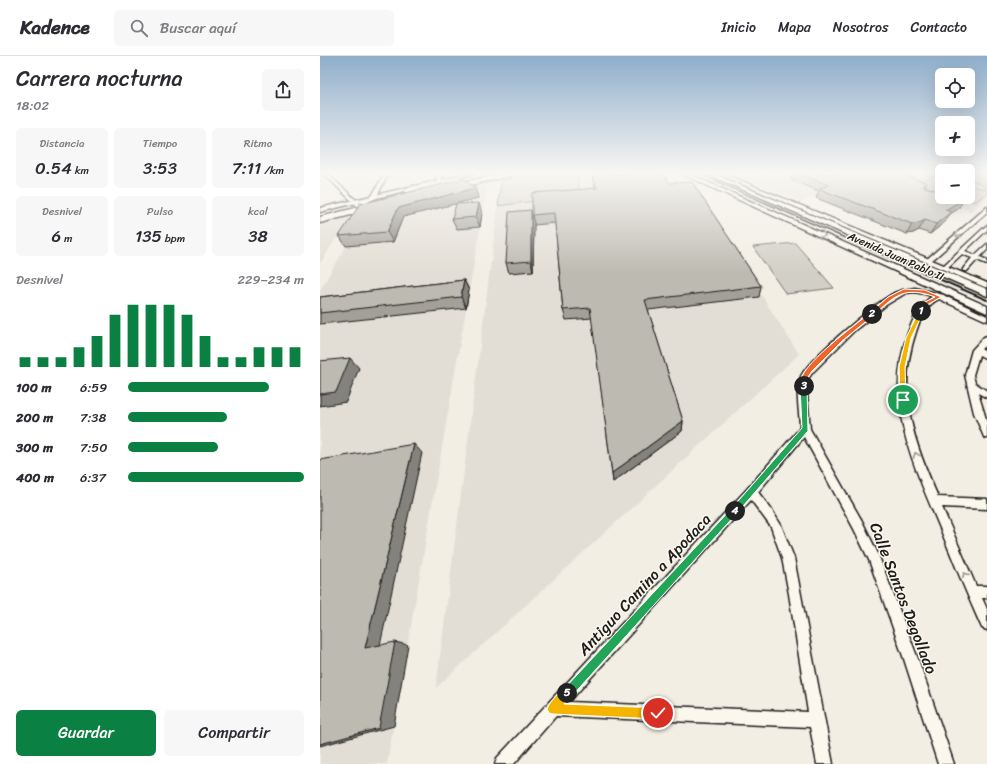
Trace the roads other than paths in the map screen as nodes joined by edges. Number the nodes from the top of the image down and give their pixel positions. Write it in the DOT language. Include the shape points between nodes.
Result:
graph roads {
  1 [pos="338,207"];
  2 [pos="347,207"];
  3 [pos="371,207"];
  4 [pos="758,207"];
  5 [pos="789,207"];
  6 [pos="798,207"];
  7 [pos="802,207"];
  8 [pos="987,209"];
  9 [pos="320,210"];
  10 [pos="320,215"];
  11 [pos="320,220"];
  12 [pos="987,227"];
  13 [pos="845,232"];
  14 [pos="987,246"];
  15 [pos="961,252"];
  16 [pos="977,258"];
  17 [pos="928,261"];
  18 [pos="987,262"];
  19 [pos="944,268"];
  20 [pos="965,270"];
  21 [pos="955,273"];
  22 [pos="987,286"];
  23 [pos="987,292"];
  24 [pos="954,295"];
  25 [pos="939,297"];
  26 [pos="987,310"];
  27 [pos="987,315"];
  28 [pos="987,319"];
  29 [pos="987,339"];
  30 [pos="976,350"];
  31 [pos="987,356"];
  32 [pos="972,385"];
  33 [pos="987,395"];
  34 [pos="805,429"];
  35 [pos="987,434"];
  36 [pos="752,492"];
  37 [pos="935,502"];
  38 [pos="987,504"];
  39 [pos="972,592"];
  40 [pos="987,592"];
  41 [pos="987,623"];
  42 [pos="553,709"];
  43 [pos="816,720"];
  44 [pos="502,764"];
  45 [pos="825,764"];
  46 [pos="946,764"];
  1 -- 9 [label="street"];
  2 -- 10 [label="main road"];
  3 -- 11 [label="main road"];
  4 -- 24 [label="main road, Avenida Juan Pablo II, one-way"];
  5 -- 13 [label="main road, Avenida Juan Pablo II"];
  6 -- 13 [label="main road"];
  7 -- 17 [label="street"];
  8 -- 17 [label="street, one-way"];
  12 -- 15 [label="street"];
  13 -- 23 [label="main road, Avenida Juan Pablo II"];
  14 -- 16 [label="street"];
  15 -- 16 [label="street"];
  15 -- 19 [label="street"];
  16 -- 18 [label="street"];
  16 -- 20 [label="street"];
  17 -- 19 [label="street"];
  19 -- 21 [label="street"];
  21 -- 22 [label="street"];
  21 -- 23 [label="main road"];
  24 -- 25 [label="street"];
  24 -- 26 [label="main road, Avenida Juan Pablo II"];
  25 -- 27 [label="main road"];
  25 -- 28 [label="street"];
  25 -- 34 [label="street" via="930,293 904,291 840,339 810,369 803,380"];
  37 -- 25 [label="street, one-way" via="908,432 903,400 902,367 908,338 917,318 925,304"];
  29 -- 30 [label="street"];
  30 -- 31 [label="street"];
  30 -- 32 [label="street" via="969,375"];
  32 -- 33 [label="street"];
  32 -- 35 [label="street"];
  34 -- 36 [label="street, Antiguo Camino a Apodaca"];
  34 -- 46 [label="street, Calle Santos Degollado" via="874,558"];
  36 -- 42 [label="street, Antiguo Camino a Apodaca"];
  36 -- 43 [label="street" via="772,520 785,549 797,603"];
  37 -- 38 [label="street"];
  39 -- 37 [label="street, one-way"];
  39 -- 40 [label="street"];
  39 -- 41 [label="street"];
  42 -- 43 [label="street"];
  42 -- 44 [label="street, Antiguo Camino a Apodaca"];
  43 -- 45 [label="street"];
}
